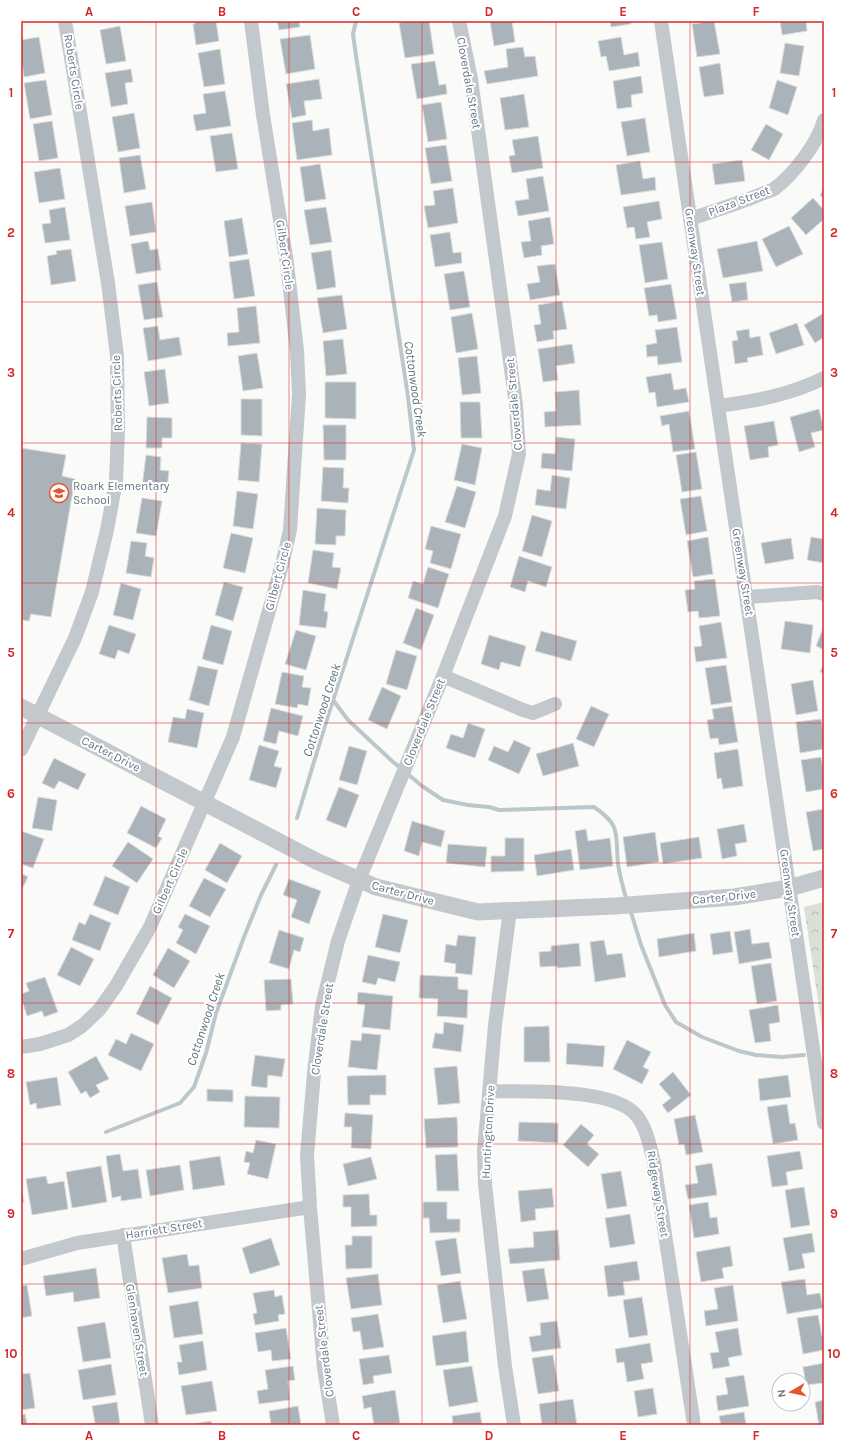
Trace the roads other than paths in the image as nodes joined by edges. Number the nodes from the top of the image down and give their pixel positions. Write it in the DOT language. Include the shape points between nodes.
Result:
graph roads {
  1 [pos="65,21"];
  2 [pos="251,21"];
  3 [pos="458,21"];
  4 [pos="661,21"];
  5 [pos="824,120"];
  6 [pos="690,219"];
  7 [pos="824,378"];
  8 [pos="718,406"];
  9 [pos="824,594"];
  10 [pos="747,597"];
  11 [pos="443,676"];
  12 [pos="555,704"];
  13 [pos="21,707"];
  14 [pos="38,716"];
  15 [pos="21,750"];
  16 [pos="205,802"];
  17 [pos="824,878"];
  18 [pos="359,880"];
  19 [pos="789,888"];
  20 [pos="510,910"];
  21 [pos="21,1047"];
  22 [pos="490,1091"];
  23 [pos="824,1123"];
  24 [pos="310,1207"];
  25 [pos="123,1235"];
  26 [pos="21,1259"];
  27 [pos="152,1425"];
  28 [pos="333,1425"];
  29 [pos="514,1425"];
  30 [pos="694,1425"];
  1 -- 14 [label="street, Roberts Circle" via="108,283 117,356 118,431 116,481 92,592 75,638"];
  2 -- 16 [label="street, Gilbert Circle" via="287,263 299,394 290,530 282,565 233,737"];
  3 -- 11 [label="street, Cloverdale Street" via="470,79 507,340 516,405 519,454 505,516"];
  4 -- 6 [label="street, Greenway Street"];
  5 -- 6 [label="street, Plaza Street" via="810,150 796,168 773,189"];
  6 -- 8 [label="street, Greenway Street"];
  7 -- 8 [label="street" via="782,394"];
  8 -- 10 [label="street, Greenway Street"];
  9 -- 10 [label="street" via="817,592"];
  10 -- 19 [label="street, Greenway Street"];
  11 -- 12 [label="street" via="533,713"];
  11 -- 18 [label="street, Cloverdale Street"];
  13 -- 14 [label="street, Carter Drive"];
  14 -- 15 [label="street, Roberts Circle"];
  14 -- 16 [label="street, Carter Drive"];
  16 -- 18 [label="street, Carter Drive" via="316,862"];
  16 -- 21 [label="street, Gilbert Circle" via="150,927 99,1010 68,1035"];
  17 -- 19 [label="street, Carter Drive"];
  18 -- 20 [label="street, Carter Drive" via="376,887 478,912"];
  18 -- 24 [label="street, Cloverdale Street" via="338,941 322,1006 307,1156"];
  19 -- 20 [label="street, Carter Drive" via="734,897 615,906"];
  19 -- 23 [label="street, Greenway Street"];
  20 -- 22 [label="street, Huntington Drive" via="495,1025"];
  22 -- 29 [label="street, Huntington Drive" via="484,1151 485,1184"];
  22 -- 30 [label="street, Ridgeway Street" via="570,1094 601,1098 628,1108 638,1117 648,1138 654,1162"];
  24 -- 25 [label="street, Harriett Street"];
  24 -- 28 [label="street, Cloverdale Street" via="324,1368"];
  25 -- 26 [label="street, Harriett Street" via="77,1243"];
  25 -- 27 [label="street, Glenhaven Street"];
}
